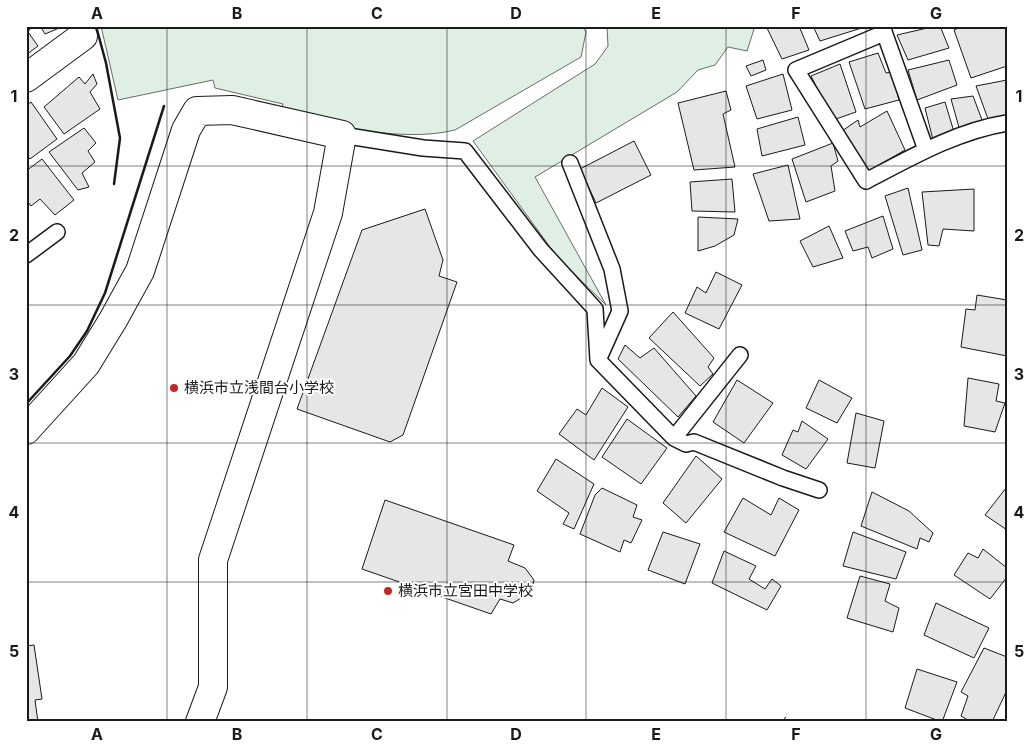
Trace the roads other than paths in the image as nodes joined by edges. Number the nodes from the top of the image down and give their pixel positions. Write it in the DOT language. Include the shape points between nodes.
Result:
graph roads {
  1 [pos="883,30"];
  2 [pos="83,36"];
  3 [pos="26,78"];
  4 [pos="1007,123"];
  5 [pos="342,135"];
  6 [pos="926,150"];
  7 [pos="570,163"];
  8 [pos="57,232"];
  9 [pos="26,255"];
  10 [pos="740,355"];
  11 [pos="598,360"];
  12 [pos="26,430"];
  13 [pos="674,438"];
  14 [pos="819,490"];
  15 [pos="200,722"];
  1 -- 6 [label="lane"];
  1 -- 6 [label="lane" via="796,70 866,181"];
  2 -- 3 [label="street"];
  4 -- 6 [label="lane" via="990,125"];
  5 -- 11 [label="lane" via="465,151 541,250 595,309"];
  5 -- 12 [label="street" via="232,110 197,111 186,130 140,271 86,364"];
  5 -- 15 [label="street" via="328,213 213,560 213,687"];
  7 -- 11 [label="lane" via="612,269 620,311"];
  8 -- 9 [label="lane"];
  10 -- 13 [label="lane"];
  11 -- 13 [label="lane"];
  13 -- 14 [label="lane" via="686,444 694,442"];
}
